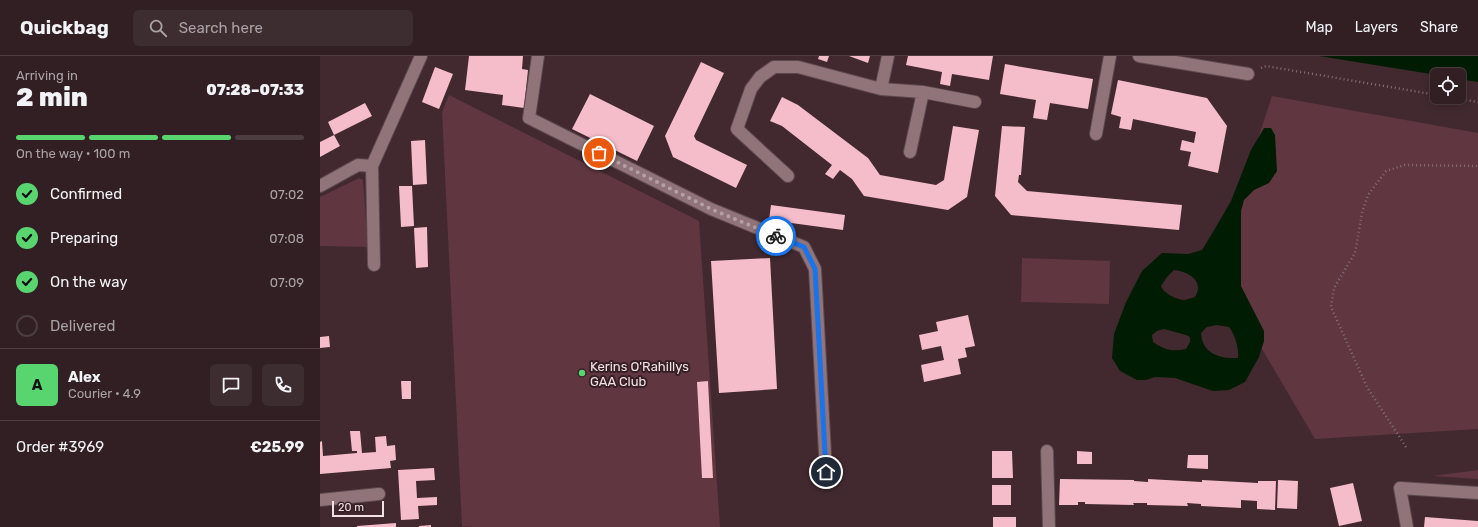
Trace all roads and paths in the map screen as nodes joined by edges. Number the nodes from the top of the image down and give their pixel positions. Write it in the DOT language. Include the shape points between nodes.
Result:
graph roads {
  1 [pos="421,56"];
  2 [pos="538,56"];
  3 [pos="888,56"];
  4 [pos="1110,56"];
  5 [pos="1139,56"];
  6 [pos="1248,74"];
  7 [pos="881,88"];
  8 [pos="923,92"];
  9 [pos="1430,94"];
  10 [pos="1466,100"];
  11 [pos="975,102"];
  12 [pos="1478,102"];
  13 [pos="1096,134"];
  14 [pos="910,152"];
  15 [pos="372,166"];
  16 [pos="1478,166"];
  17 [pos="788,176"];
  18 [pos="320,186"];
  19 [pos="374,265"];
  20 [pos="1406,447"];
  21 [pos="1047,451"];
  22 [pos="826,472"];
  23 [pos="1478,493"];
  24 [pos="379,494"];
  25 [pos="320,500"];
  26 [pos="1049,527"];
  27 [pos="1407,527"];
  1 -- 15 [label="street"];
  2 -- 22 [label="street" via="529,118 711,209 804,247 815,269"];
  3 -- 7 [label="street"];
  4 -- 13 [label="street"];
  5 -- 6 [label="street"];
  6 -- 9 [label="path" via="1266,66"];
  7 -- 8 [label="street"];
  7 -- 17 [label="street" via="798,67 774,68 760,77 751,89 737,129"];
  8 -- 11 [label="street"];
  8 -- 14 [label="street"];
  10 -- 12 [label="path"];
  15 -- 18 [label="street" via="358,165"];
  15 -- 19 [label="street"];
  16 -- 20 [label="path" via="1405,165 1386,171 1368,195 1355,253 1334,288 1331,307 1367,387"];
  21 -- 26 [label="street"];
  23 -- 27 [label="street" via="1400,488"];
  24 -- 25 [label="street"];
}
